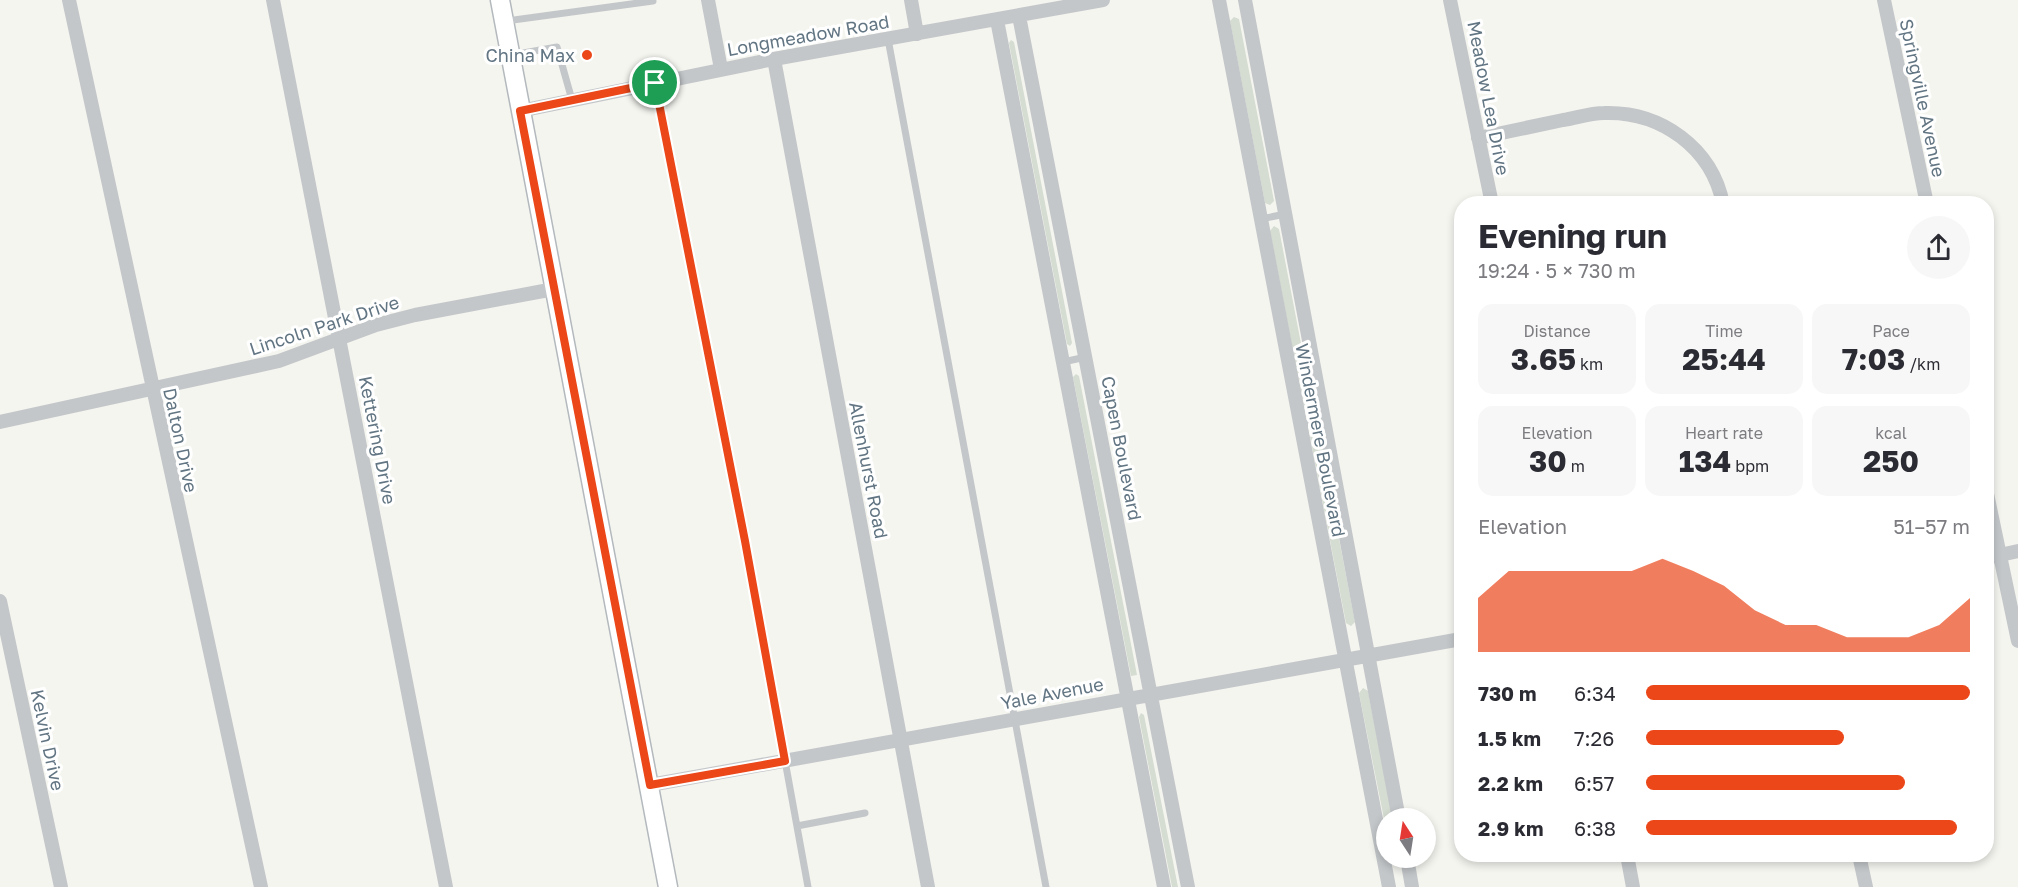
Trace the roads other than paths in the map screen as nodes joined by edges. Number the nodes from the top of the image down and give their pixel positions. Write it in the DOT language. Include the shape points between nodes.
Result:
graph roads {
  1 [pos="69,0"];
  2 [pos="273,0"];
  3 [pos="500,0"];
  4 [pos="708,0"];
  5 [pos="911,0"];
  6 [pos="1103,0"];
  7 [pos="1220,0"];
  8 [pos="1245,0"];
  9 [pos="1450,0"];
  10 [pos="1884,0"];
  11 [pos="653,1"];
  12 [pos="1019,16"];
  13 [pos="997,20"];
  14 [pos="504,21"];
  15 [pos="917,34"];
  16 [pos="888,39"];
  17 [pos="510,55"];
  18 [pos="774,59"];
  19 [pos="721,69"];
  20 [pos="655,83"];
  21 [pos="572,100"];
  22 [pos="520,111"];
  23 [pos="1478,138"];
  24 [pos="1490,196"];
  25 [pos="1722,196"];
  26 [pos="1925,196"];
  27 [pos="1285,214"];
  28 [pos="1261,219"];
  29 [pos="554,289"];
  30 [pos="340,338"];
  31 [pos="1086,357"];
  32 [pos="1063,362"];
  33 [pos="151,390"];
  34 [pos="1324,420"];
  35 [pos="0,422"];
  36 [pos="1300,425"];
  37 [pos="2018,551"];
  38 [pos="1994,556"];
  39 [pos="1994,559"];
  40 [pos="0,600"];
  41 [pos="1454,640"];
  42 [pos="2018,641"];
  43 [pos="1368,655"];
  44 [pos="1344,659"];
  45 [pos="1151,693"];
  46 [pos="1127,698"];
  47 [pos="1015,719"];
  48 [pos="901,740"];
  49 [pos="785,761"];
  50 [pos="650,785"];
  51 [pos="1397,808"];
  52 [pos="865,813"];
  53 [pos="797,826"];
  54 [pos="1629,862"];
  55 [pos="1861,862"];
  56 [pos="1409,868"];
  57 [pos="61,887"];
  58 [pos="261,887"];
  59 [pos="446,887"];
  60 [pos="668,887"];
  61 [pos="808,887"];
  62 [pos="928,887"];
  63 [pos="1046,887"];
  64 [pos="1164,887"];
  65 [pos="1188,887"];
  66 [pos="1389,887"];
  67 [pos="1412,887"];
  68 [pos="1634,887"];
  69 [pos="1866,887"];
  1 -- 33 [label="street, Dalton Drive"];
  2 -- 30 [label="street, Kettering Drive"];
  3 -- 14 [label="main road"];
  4 -- 19 [label="street"];
  5 -- 15 [label="street"];
  6 -- 12 [label="street, Longmeadow Road"];
  7 -- 28 [label="street, Windermere Boulevard"];
  8 -- 27 [label="street, Windermere Boulevard"];
  9 -- 23 [label="street, Meadow Lea Drive"];
  10 -- 26 [label="street, Springville Avenue"];
  11 -- 14 [label="lane"];
  12 -- 13 [label="street, Longmeadow Road"];
  12 -- 31 [label="street, Capen Boulevard"];
  13 -- 15 [label="street, Longmeadow Road"];
  13 -- 32 [label="street"];
  14 -- 17 [label="main road"];
  15 -- 16 [label="street, Longmeadow Road"];
  16 -- 18 [label="street, Longmeadow Road"];
  16 -- 47 [label="lane"];
  17 -- 21 [label="lane" via="558,47"];
  17 -- 22 [label="main road"];
  18 -- 19 [label="street, Longmeadow Road"];
  18 -- 48 [label="street, Allenhurst Road"];
  19 -- 20 [label="street, Longmeadow Road"];
  20 -- 21 [label="street, Longmeadow Road"];
  20 -- 49 [label="lane"];
  21 -- 22 [label="street, Longmeadow Road"];
  22 -- 29 [label="main road"];
  23 -- 24 [label="street, Meadow Lea Drive"];
  23 -- 25 [label="street" via="1601,112 1626,113 1669,128 1700,154"];
  27 -- 28 [label="lane"];
  27 -- 34 [label="street, Windermere Boulevard"];
  28 -- 36 [label="street, Windermere Boulevard"];
  29 -- 30 [label="street, Lincoln Park Drive" via="414,315"];
  29 -- 50 [label="main road"];
  30 -- 33 [label="street, Lincoln Park Drive" via="279,362"];
  30 -- 59 [label="street, Kettering Drive"];
  31 -- 32 [label="lane"];
  31 -- 45 [label="street, Capen Boulevard"];
  32 -- 46 [label="street"];
  33 -- 35 [label="street, Lincoln Park Drive"];
  33 -- 58 [label="street, Dalton Drive"];
  34 -- 36 [label="lane"];
  34 -- 43 [label="street, Windermere Boulevard"];
  36 -- 44 [label="street, Windermere Boulevard"];
  37 -- 38 [label="street"];
  39 -- 42 [label="street"];
  40 -- 57 [label="street, Kelvin Drive"];
  41 -- 43 [label="street, Yale Avenue"];
  43 -- 44 [label="street, Yale Avenue"];
  43 -- 51 [label="street, Windermere Boulevard"];
  44 -- 45 [label="street, Yale Avenue"];
  44 -- 66 [label="street, Windermere Boulevard"];
  45 -- 46 [label="street, Yale Avenue"];
  45 -- 65 [label="street, Capen Boulevard"];
  46 -- 47 [label="street, Yale Avenue"];
  46 -- 64 [label="street"];
  47 -- 48 [label="street, Yale Avenue"];
  47 -- 63 [label="lane"];
  48 -- 49 [label="street, Yale Avenue"];
  48 -- 62 [label="street, Allenhurst Road"];
  49 -- 50 [label="street, Yale Avenue"];
  49 -- 53 [label="lane"];
  50 -- 60 [label="main road"];
  52 -- 53 [label="lane"];
  53 -- 61 [label="lane"];
  54 -- 68 [label="street"];
  55 -- 69 [label="street"];
  56 -- 67 [label="street"];
}
